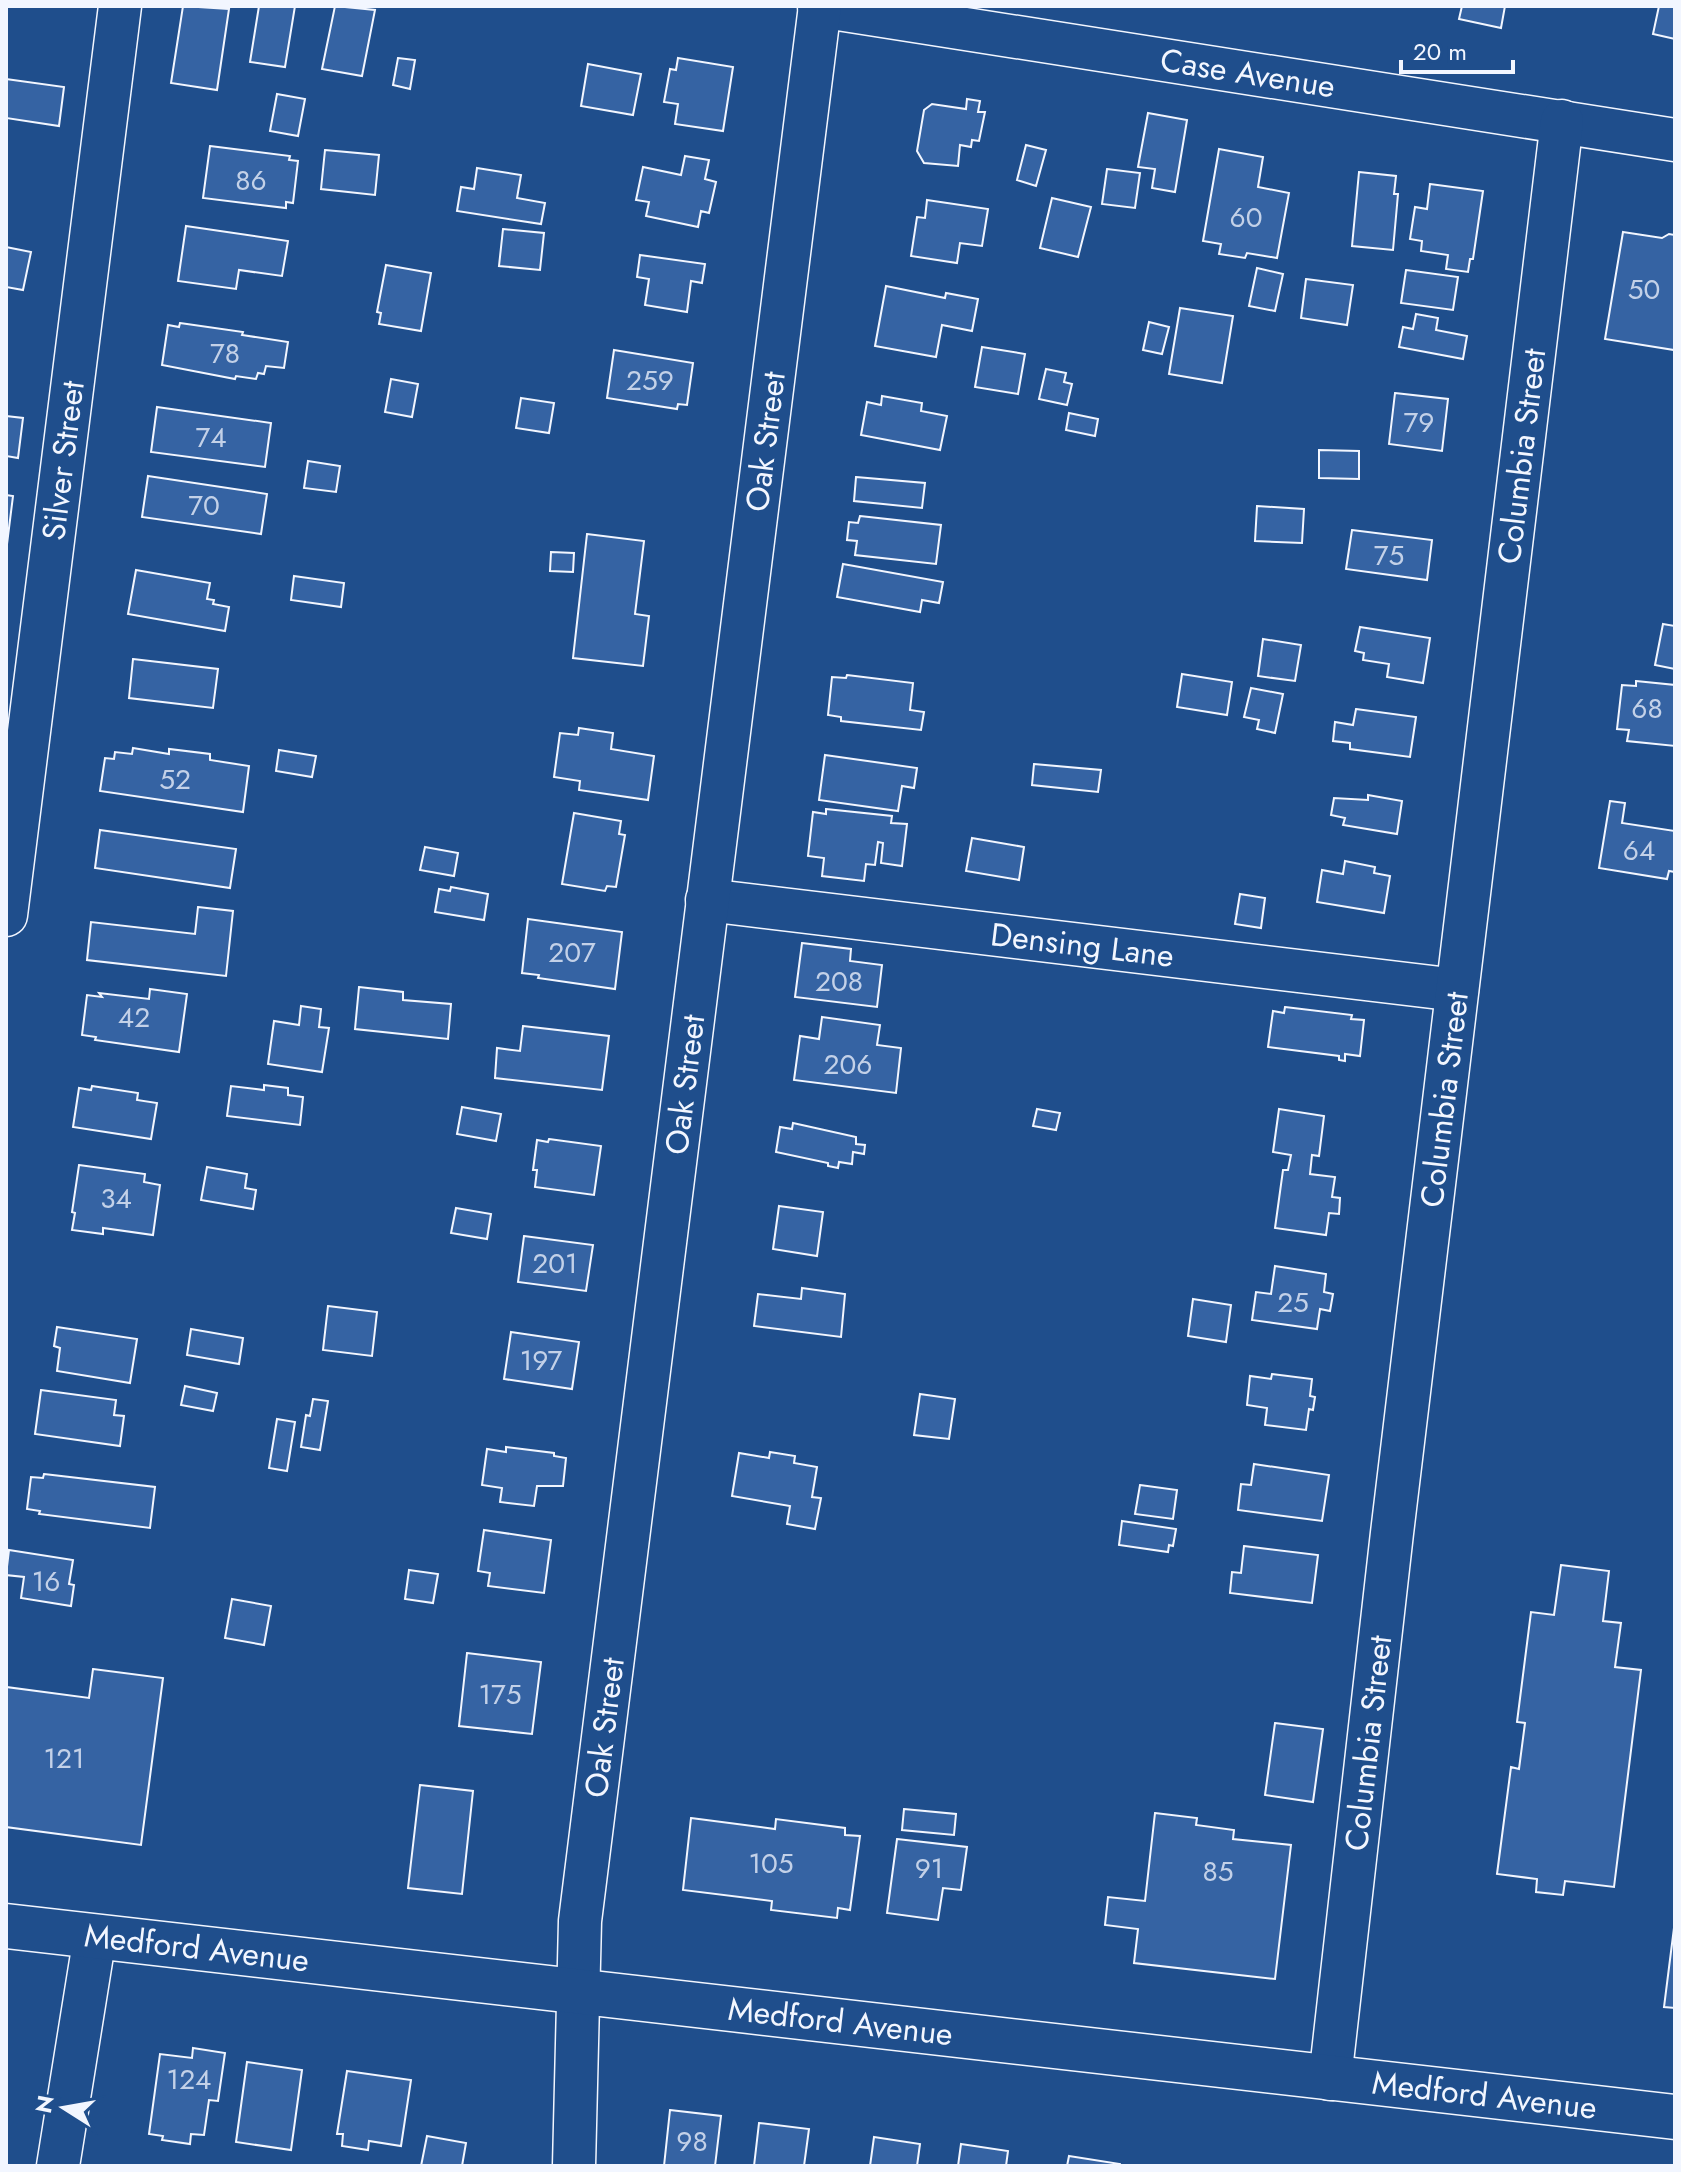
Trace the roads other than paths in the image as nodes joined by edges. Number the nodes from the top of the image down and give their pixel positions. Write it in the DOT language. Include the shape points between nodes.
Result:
graph roads {
  1 [pos="120,6"];
  2 [pos="820,6"];
  3 [pos="1562,121"];
  4 [pos="1675,140"];
  5 [pos="707,900"];
  6 [pos="6,915"];
  7 [pos="1457,990"];
  8 [pos="6,1926"];
  9 [pos="95,1936"];
  10 [pos="578,1992"];
  11 [pos="1330,2079"];
  12 [pos="1675,2117"];
  13 [pos="58,2166"];
  14 [pos="574,2166"];
  1 -- 6 [label="street, Silver Street"];
  2 -- 3 [label="street, Case Avenue"];
  2 -- 5 [label="street, Oak Street"];
  3 -- 4 [label="street, Case Avenue"];
  3 -- 7 [label="street, Columbia Street"];
  5 -- 7 [label="street, Densing Lane"];
  5 -- 10 [label="street, Oak Street" via="595,1793 580,1921"];
  7 -- 11 [label="street, Columbia Street"];
  8 -- 9 [label="main road, Medford Avenue"];
  9 -- 10 [label="main road, Medford Avenue"];
  9 -- 13 [label="street"];
  10 -- 11 [label="main road, Medford Avenue"];
  10 -- 14 [label="street, Oak Street"];
  11 -- 12 [label="main road, Medford Avenue"];
}
